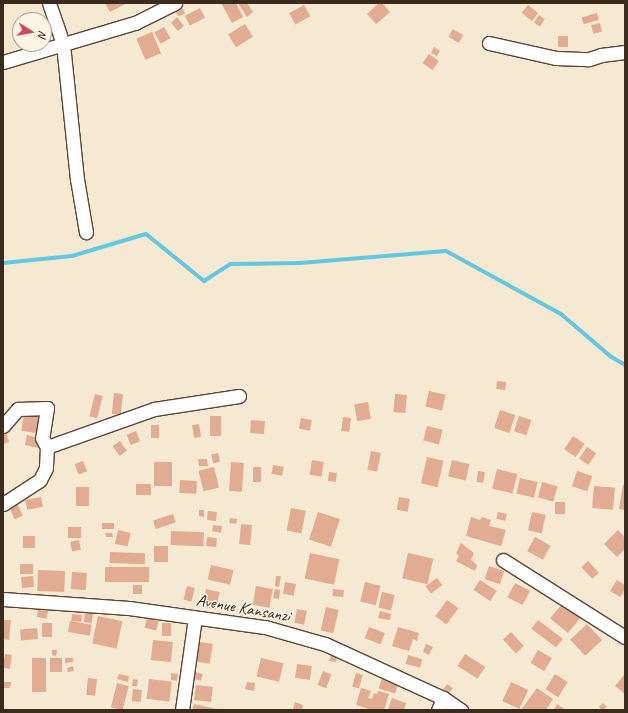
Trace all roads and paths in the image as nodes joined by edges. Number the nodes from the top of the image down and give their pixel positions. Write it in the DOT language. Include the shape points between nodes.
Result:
graph roads {
  1 [pos="49,3"];
  2 [pos="175,3"];
  3 [pos="489,43"];
  4 [pos="63,44"];
  5 [pos="625,52"];
  6 [pos="3,62"];
  7 [pos="86,232"];
  8 [pos="239,396"];
  9 [pos="3,426"];
  10 [pos="47,447"];
  11 [pos="3,504"];
  12 [pos="503,560"];
  13 [pos="3,599"];
  14 [pos="195,618"];
  15 [pos="625,637"];
  16 [pos="440,704"];
  17 [pos="182,710"];
  18 [pos="461,710"];
  1 -- 4 [label="street"];
  2 -- 4 [label="street" via="135,23"];
  3 -- 5 [label="street" via="556,58 589,58"];
  4 -- 6 [label="street"];
  4 -- 7 [label="street" via="77,179"];
  8 -- 10 [label="street" via="154,408"];
  9 -- 10 [label="street" via="18,410 47,408 42,438"];
  10 -- 11 [label="street" via="46,468 40,480"];
  12 -- 15 [label="street"];
  13 -- 14 [label="street, Avenue Kansanzi" via="129,608"];
  14 -- 16 [label="street, Avenue Kansanzi" via="265,627 325,644"];
  14 -- 17 [label="street"];
  16 -- 18 [label="street, Avenue Kansanzi"];
}
